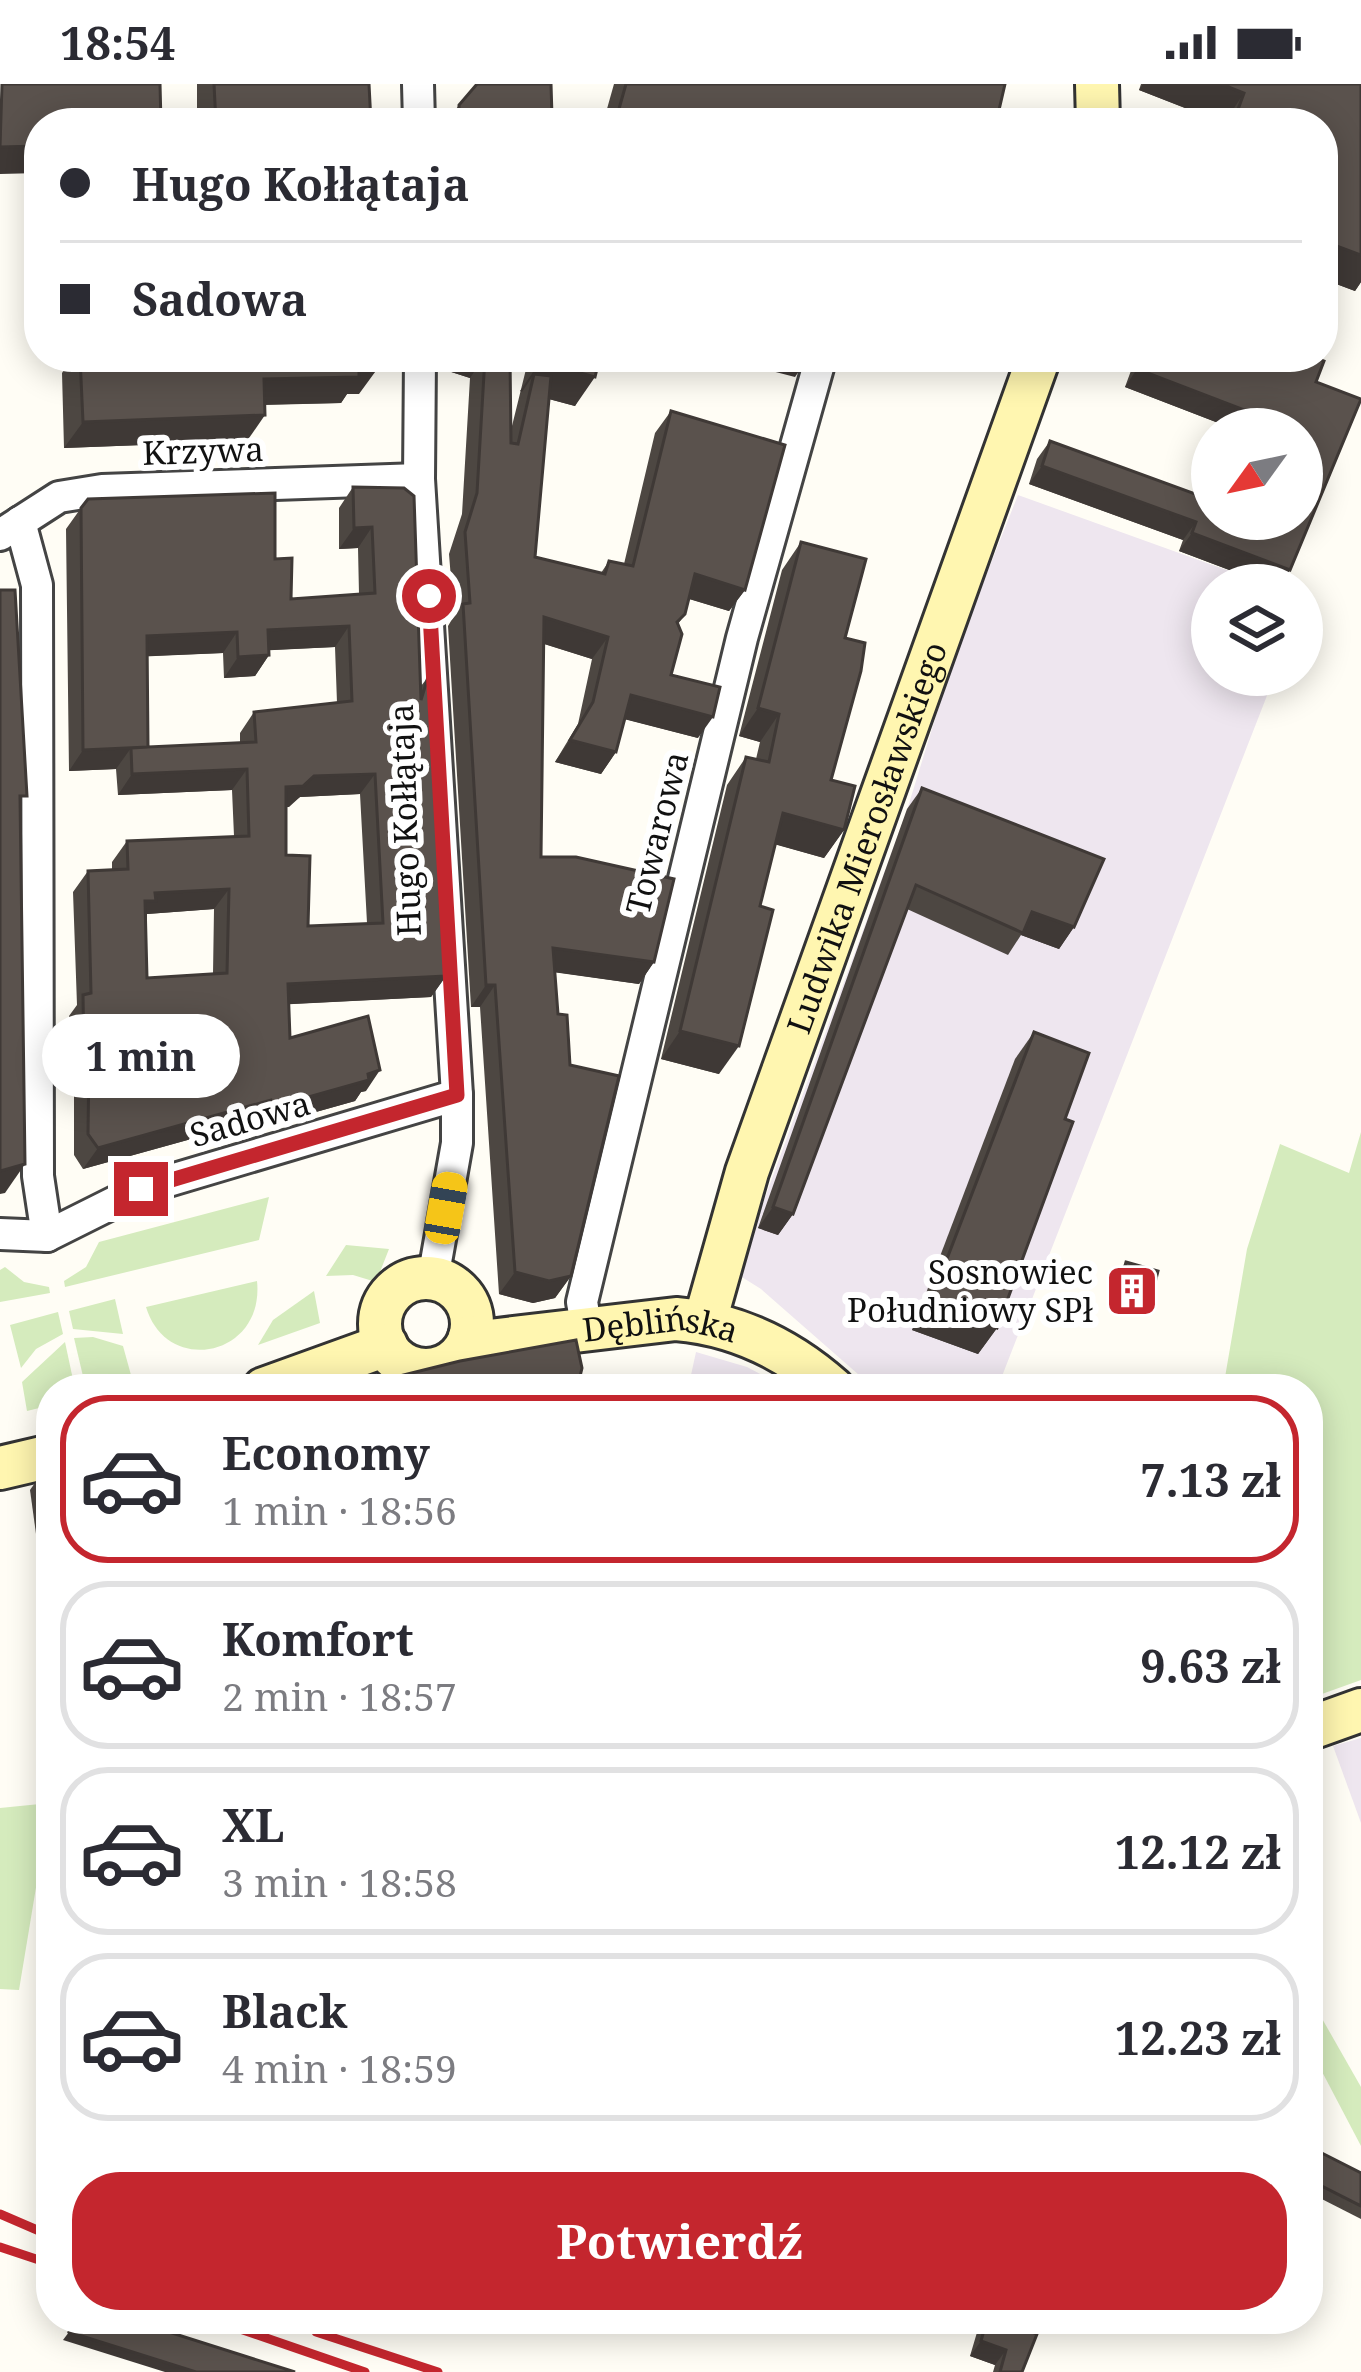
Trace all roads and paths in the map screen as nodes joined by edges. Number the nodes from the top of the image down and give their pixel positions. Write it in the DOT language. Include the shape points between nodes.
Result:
graph roads {
  1 [pos="420,372"];
  2 [pos="817,372"];
  3 [pos="1034,372"];
  4 [pos="419,479"];
  5 [pos="10,528"];
  6 [pos="457,1095"];
  7 [pos="0,1234"];
  8 [pos="46,1235"];
  9 [pos="433,1279"];
  10 [pos="705,1321"];
  11 [pos="586,1330"];
  12 [pos="470,1337"];
  13 [pos="386,1345"];
  14 [pos="306,1374"];
  15 [pos="812,1374"];
  16 [pos="36,1460"];
  17 [pos="0,1468"];
  18 [pos="1361,1710"];
  19 [pos="1323,1724"];
  1 -- 4 [label="street, Hugo Kołłątaja"];
  2 -- 11 [label="street, Towarowa" via="701,805 582,1302"];
  3 -- 10 [label="street, Ludwika Mierosławskiego" via="747,1172"];
  4 -- 5 [label="street, Krzywa" via="102,490 59,497"];
  4 -- 6 [label="street, Hugo Kołłątaja"];
  5 -- 8 [label="street" via="37,585 38,1177"];
  6 -- 8 [label="street, Sadowa" via="141,1189"];
  6 -- 9 [label="street, Hugo Kołłątaja" via="457,1143"];
  7 -- 8 [label="street, Sadowa"];
  9 -- 12 [label="street" via="465,1300"];
  9 -- 13 [label="street" via="406,1283 387,1301"];
  10 -- 11 [label="street, Dęblińska"];
  10 -- 15 [label="street, Dęblińska" via="774,1346"];
  11 -- 12 [label="street, Dęblińska"];
  12 -- 13 [label="street" via="460,1356 431,1370 400,1362"];
  13 -- 14 [label="street"];
  16 -- 17 [label="street"];
  18 -- 19 [label="street"];
}
